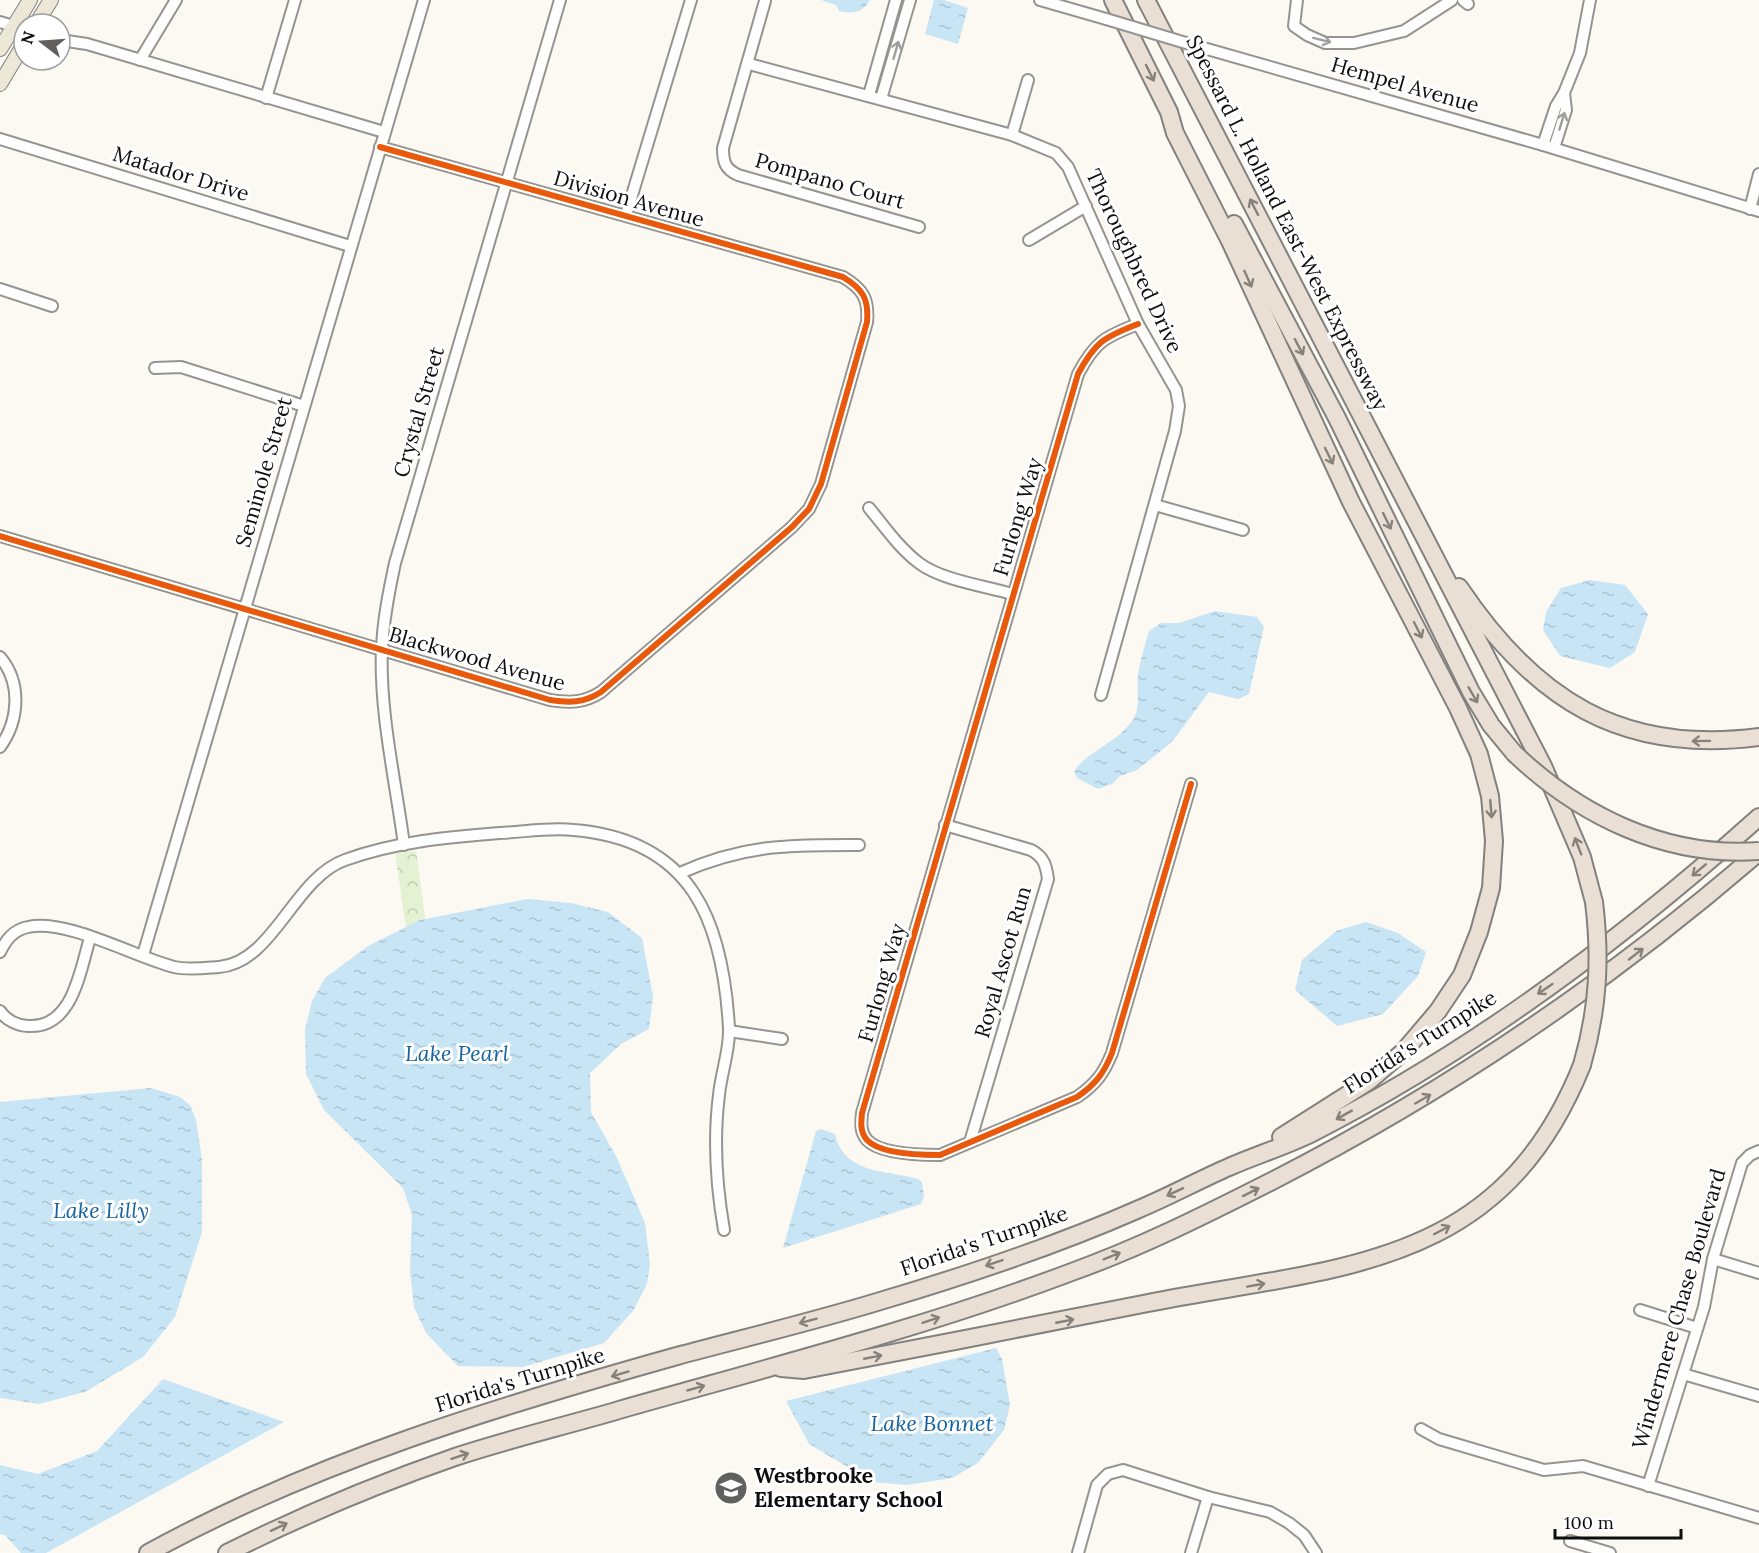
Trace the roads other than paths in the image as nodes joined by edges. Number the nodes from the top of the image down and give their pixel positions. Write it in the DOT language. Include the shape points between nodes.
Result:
graph roads {
  1 [pos="176,0"];
  2 [pos="295,0"];
  3 [pos="424,0"];
  4 [pos="560,0"];
  5 [pos="689,0"];
  6 [pos="896,0"];
  7 [pos="910,0"];
  8 [pos="1040,0"];
  9 [pos="1113,0"];
  10 [pos="1146,0"];
  11 [pos="1296,0"];
  12 [pos="1452,0"];
  13 [pos="1590,0"];
  14 [pos="765,1"];
  15 [pos="12,36"];
  16 [pos="72,42"];
  17 [pos="0,49"];
  18 [pos="140,60"];
  19 [pos="12,64"];
  20 [pos="749,64"];
  21 [pos="1028,80"];
  22 [pos="0,84"];
  23 [pos="1564,93"];
  24 [pos="869,95"];
  25 [pos="266,98"];
  26 [pos="881,99"];
  27 [pos="1169,112"];
  28 [pos="384,132"];
  29 [pos="1012,135"];
  30 [pos="0,139"];
  31 [pos="1543,145"];
  32 [pos="380,147"];
  33 [pos="1554,148"];
  34 [pos="1759,174"];
  35 [pos="507,181"];
  36 [pos="1086,206"];
  37 [pos="1755,210"];
  38 [pos="626,215"];
  39 [pos="919,227"];
  40 [pos="1029,240"];
  41 [pos="350,246"];
  42 [pos="0,289"];
  43 [pos="865,294"];
  44 [pos="52,306"];
  45 [pos="1138,324"];
  46 [pos="155,368"];
  47 [pos="304,406"];
  48 [pos="1389,467"];
  49 [pos="1155,505"];
  50 [pos="869,508"];
  51 [pos="1243,530"];
  52 [pos="0,536"];
  53 [pos="1012,594"];
  54 [pos="245,609"];
  55 [pos="382,650"];
  56 [pos="0,657"];
  57 [pos="1101,695"];
  58 [pos="1759,737"];
  59 [pos="0,747"];
  60 [pos="1191,784"];
  61 [pos="1759,818"];
  62 [pos="945,825"];
  63 [pos="404,845"];
  64 [pos="859,845"];
  65 [pos="1759,852"];
  66 [pos="680,873"];
  67 [pos="90,938"];
  68 [pos="0,952"];
  69 [pos="143,955"];
  70 [pos="0,1011"];
  71 [pos="729,1031"];
  72 [pos="782,1039"];
  73 [pos="970,1142"];
  74 [pos="1759,1151"];
  75 [pos="1228,1167"];
  76 [pos="724,1230"];
  77 [pos="1713,1259"];
  78 [pos="1759,1273"];
  79 [pos="1640,1310"];
  80 [pos="1697,1328"];
  81 [pos="774,1366"];
  82 [pos="1683,1374"];
  83 [pos="1759,1396"];
  84 [pos="1421,1430"];
  85 [pos="1648,1486"];
  86 [pos="1208,1497"];
  87 [pos="1759,1518"];
  88 [pos="1570,1541"];
  89 [pos="148,1553"];
  90 [pos="226,1553"];
  91 [pos="1077,1553"];
  92 [pos="1191,1553"];
  93 [pos="1316,1553"];
  94 [pos="1610,1553"];
  1 -- 18 [label="street"];
  2 -- 25 [label="street"];
  3 -- 28 [label="street, Seminole Street"];
  4 -- 35 [label="street, Crystal Street"];
  5 -- 38 [label="street"];
  6 -- 24 [label="street"];
  26 -- 7 [label="street, one-way"];
  8 -- 31 [label="street, Hempel Avenue, bridge"];
  9 -- 27 [label="highway, one-way"];
  48 -- 10 [label="highway, Spessard L. Holland East-West Expressway, one-way"];
  11 -- 12 [label="street, one-way" via="1294,26 1325,43 1354,43 1404,31"];
  13 -- 23 [label="street" via="1580,53"];
  14 -- 20 [label="street, Pompano Court"];
  15 -- 17 [label="main road"];
  16 -- 18 [label="street"];
  18 -- 25 [label="street"];
  19 -- 22 [label="main road"];
  20 -- 24 [label="street, Thoroughbred Drive"];
  20 -- 39 [label="street, Pompano Court" via="723,148 723,162 730,171"];
  21 -- 29 [label="street"];
  23 -- 31 [label="street"];
  33 -- 23 [label="street, one-way" via="1566,110"];
  24 -- 26 [label="street, Thoroughbred Drive"];
  25 -- 28 [label="street"];
  26 -- 29 [label="street, Thoroughbred Drive"];
  27 -- 65 [label="highway, one-way, bridge" via="1182,125 1337,418 1471,692 1491,725 1514,753 1565,796 1598,816 1672,843 1707,850"];
  27 -- 75 [label="highway, one-way" via="1175,133 1230,241 1351,502 1479,754 1490,795 1494,841 1491,888 1479,932 1462,975 1438,1011 1404,1051 1369,1081"];
  28 -- 32 [label="street, Seminole Street"];
  29 -- 36 [label="street, Thoroughbred Drive" via="1056,153 1068,167"];
  30 -- 41 [label="street, Matador Drive"];
  31 -- 33 [label="street, Hempel Avenue"];
  32 -- 35 [label="street, Division Avenue"];
  32 -- 41 [label="street, Seminole Street"];
  33 -- 37 [label="street, Hempel Avenue"];
  34 -- 37 [label="street"];
  35 -- 38 [label="street, Division Avenue"];
  35 -- 55 [label="street, Crystal Street" via="395,563"];
  36 -- 40 [label="street"];
  36 -- 45 [label="street, Thoroughbred Drive"];
  38 -- 43 [label="street, Division Avenue" via="843,277"];
  41 -- 47 [label="street, Seminole Street"];
  42 -- 44 [label="street"];
  43 -- 55 [label="street, Blackwood Avenue" via="867,322 821,484 809,509 792,528 601,692 587,701 550,700"];
  45 -- 49 [label="street, Thoroughbred Drive" via="1176,390 1179,406"];
  45 -- 53 [label="street, Furlong Way" via="1105,337 1091,350 1078,374"];
  46 -- 47 [label="street" via="181,367"];
  47 -- 54 [label="street, Seminole Street"];
  58 -- 48 [label="highway, one-way" via="1688,741 1648,735 1613,724 1546,687 1519,663 1463,594 1404,485"];
  81 -- 48 [label="highway, one-way, bridge" via="804,1370 1336,1270 1381,1258 1453,1225 1487,1201 1545,1139 1567,1101 1593,1029 1599,943 1594,902 1582,857 1544,766"];
  49 -- 51 [label="street"];
  49 -- 57 [label="street, Thoroughbred Drive"];
  50 -- 53 [label="street" via="921,565"];
  52 -- 54 [label="street, Blackwood Avenue"];
  53 -- 62 [label="street, Furlong Way"];
  54 -- 55 [label="street, Blackwood Avenue"];
  54 -- 69 [label="street, Seminole Street"];
  55 -- 63 [label="street, Crystal Street" via="384,700"];
  56 -- 59 [label="street" via="14,684 15,719"];
  60 -- 73 [label="street, Furlong Way" via="1104,1073 1077,1097"];
  61 -- 75 [label="highway, Florida's Turnpike, one-way" via="1631,926 1477,1036 1309,1135"];
  62 -- 73 [label="street, Royal Ascot Run" via="1040,855 1048,879"];
  62 -- 73 [label="street, Furlong Way" via="860,1127 867,1140 878,1147 918,1156 940,1155"];
  63 -- 66 [label="street" via="448,837 572,829 613,836 652,852"];
  63 -- 69 [label="street" via="344,860 323,872 263,941 244,958 224,967 175,967"];
  64 -- 66 [label="street" via="783,845 742,851"];
  81 -- 65 [label="highway, one-way" via="1079,1269 1163,1236 1347,1143 1450,1083 1544,1021 1631,958"];
  66 -- 71 [label="street" via="705,910 718,942"];
  67 -- 68 [label="street" via="54,926 27,927 9,936"];
  67 -- 69 [label="street"];
  67 -- 70 [label="street" via="72,996 61,1016 31,1027 20,1025"];
  71 -- 72 [label="street"];
  71 -- 76 [label="street" via="714,1144"];
  74 -- 77 [label="street, Windermere Chase Boulevard" via="1742,1163"];
  75 -- 89 [label="highway, Florida's Turnpike, one-way" via="1138,1210 898,1295 405,1439 265,1494"];
  77 -- 78 [label="street"];
  77 -- 80 [label="street, Windermere Chase Boulevard"];
  79 -- 80 [label="street"];
  80 -- 82 [label="street, Windermere Chase Boulevard"];
  90 -- 81 [label="highway, one-way" via="368,1488 460,1455"];
  82 -- 83 [label="street"];
  82 -- 85 [label="street, Windermere Chase Boulevard"];
  84 -- 85 [label="street" via="1544,1470 1583,1466"];
  85 -- 87 [label="street"];
  86 -- 91 [label="street" via="1123,1470 1108,1474 1097,1485"];
  86 -- 92 [label="street"];
  86 -- 93 [label="street" via="1270,1512 1304,1535"];
  88 -- 94 [label="street"];
}
